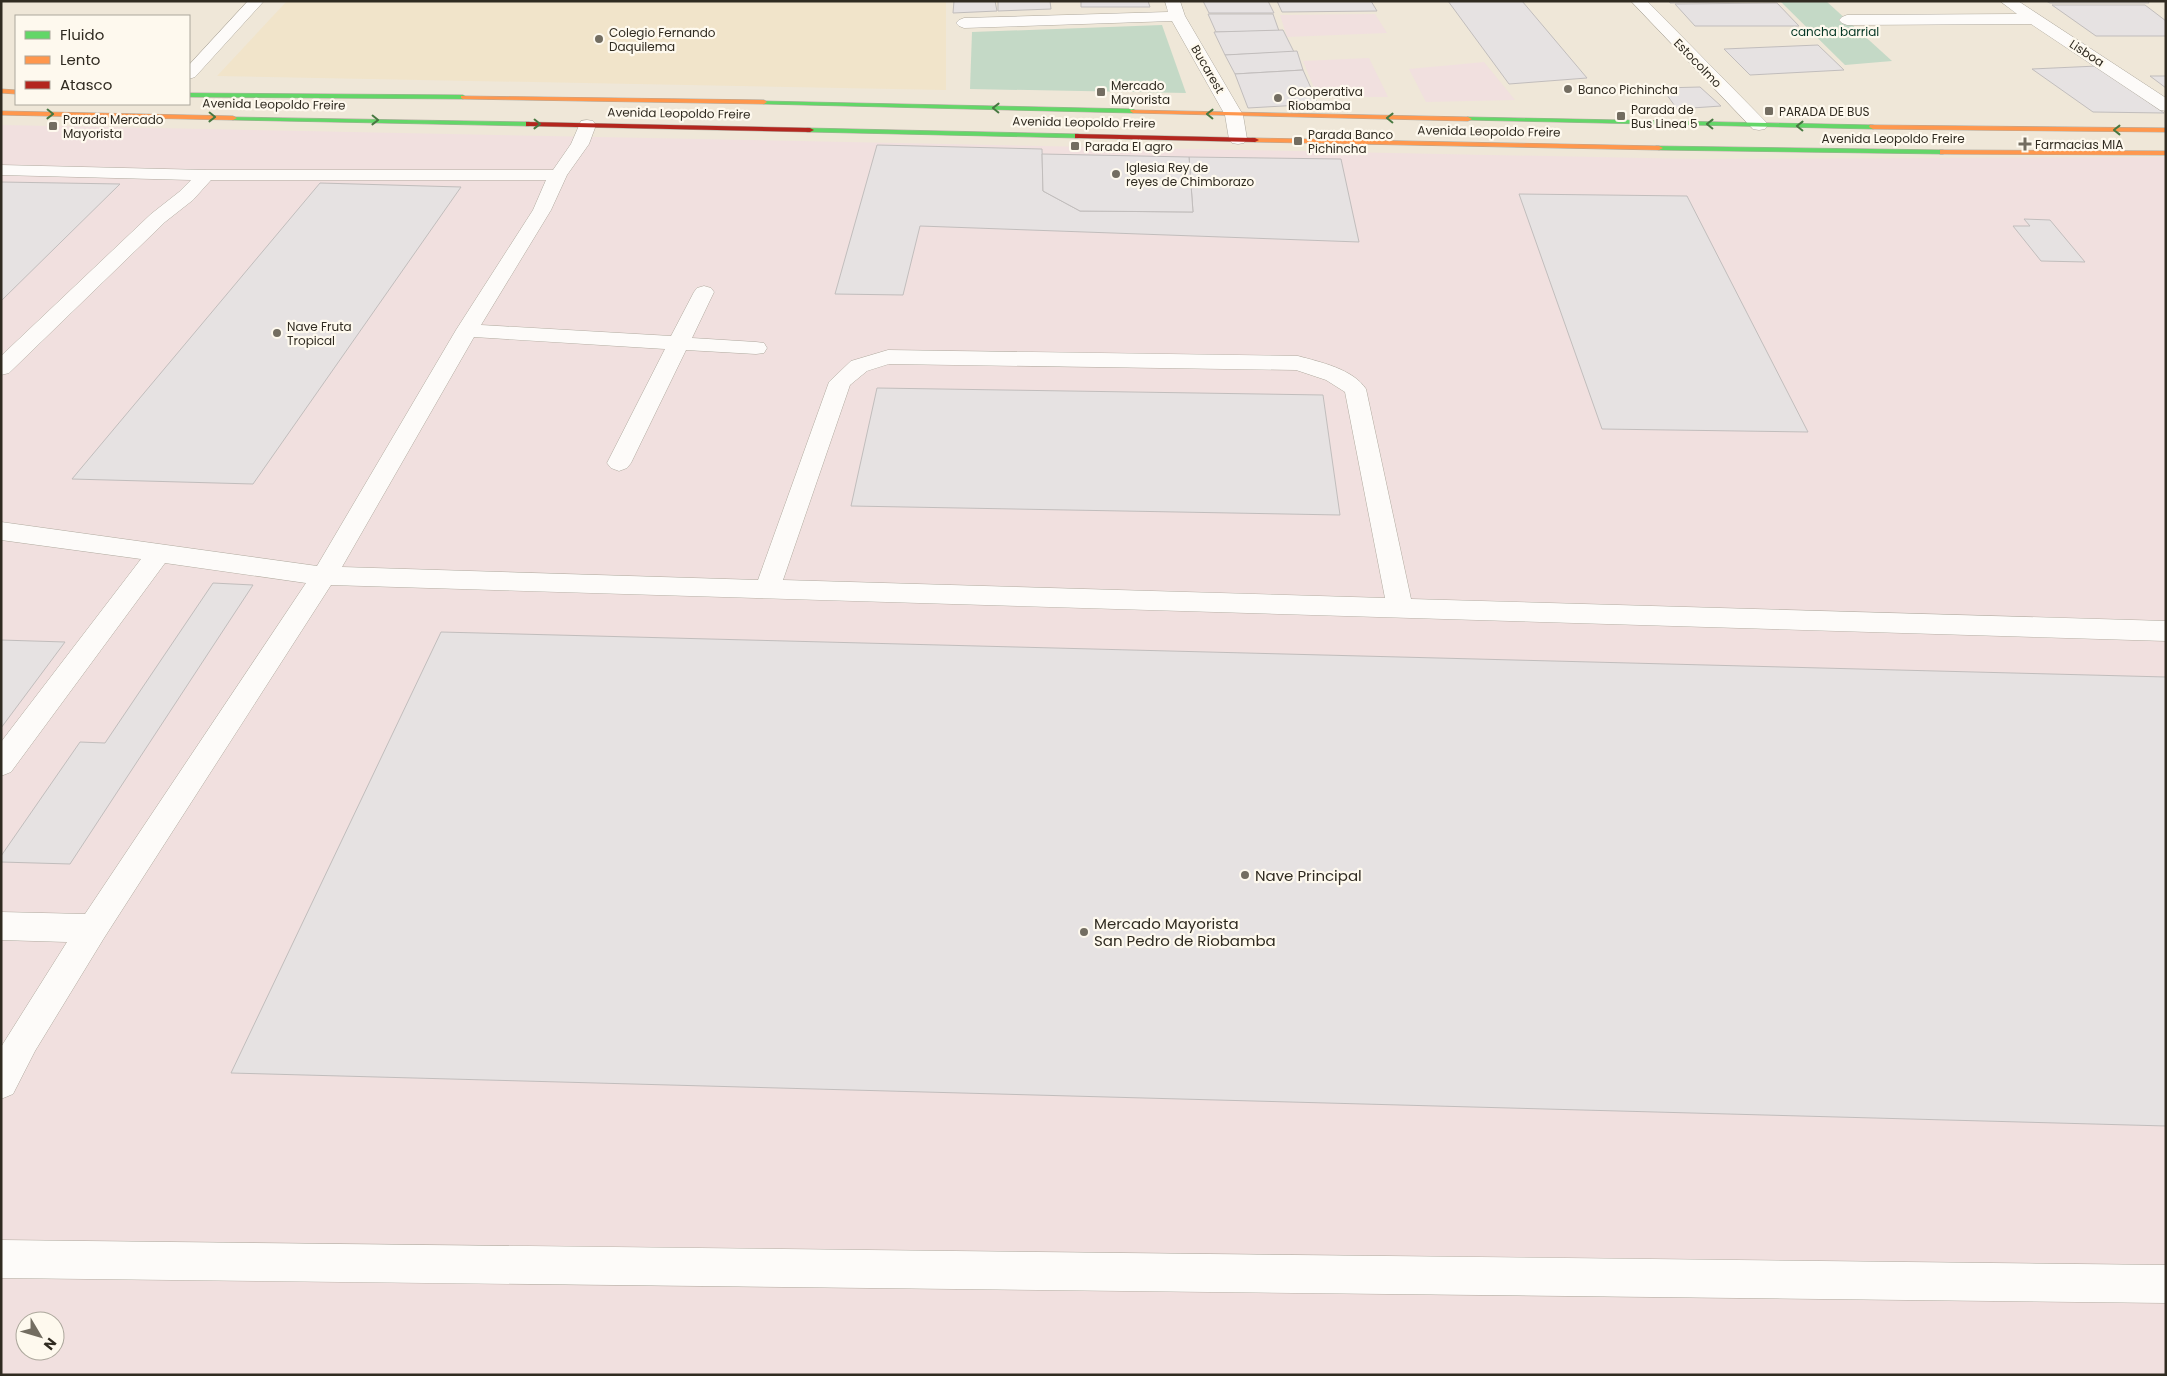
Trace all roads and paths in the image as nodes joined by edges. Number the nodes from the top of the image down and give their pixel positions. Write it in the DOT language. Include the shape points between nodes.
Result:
graph roads {
  1 [pos="257,1"];
  2 [pos="1638,1"];
  3 [pos="2007,1"];
  4 [pos="1175,9"];
  5 [pos="2034,18"];
  6 [pos="1847,20"];
  7 [pos="964,23"];
  8 [pos="190,73"];
  9 [pos="1,91"];
  10 [pos="15,92"];
  11 [pos="190,95"];
  12 [pos="2166,106"];
  13 [pos="1,113"];
  14 [pos="693,114"];
  15 [pos="1234,115"];
  16 [pos="587,125"];
  17 [pos="1759,125"];
  18 [pos="2166,130"];
  19 [pos="1238,139"];
  20 [pos="2166,153"];
  21 [pos="1,170"];
  22 [pos="206,175"];
  23 [pos="558,175"];
  24 [pos="704,292"];
  25 [pos="468,330"];
  26 [pos="679,344"];
  27 [pos="756,348"];
  28 [pos="1,368"];
  29 [pos="619,463"];
  30 [pos="1,531"];
  31 [pos="159,553"];
  32 [pos="324,576"];
  33 [pos="767,590"];
  34 [pos="1400,608"];
  35 [pos="2166,631"];
  36 [pos="1,764"];
  37 [pos="1,926"];
  38 [pos="93,928"];
  39 [pos="12,1042"];
  40 [pos="1,1082"];
  41 [pos="1,1259"];
  42 [pos="2166,1284"];
  1 -- 8 [label="street"];
  2 -- 17 [label="street, Estocolmo"];
  3 -- 5 [label="street, Lisboa"];
  4 -- 7 [label="street"];
  4 -- 15 [label="street, Bucarest"];
  5 -- 6 [label="street"];
  5 -- 12 [label="street, Lisboa"];
  9 -- 10 [label="main road"];
  11 -- 14 [label="main road, Avenida Leopoldo Freire"];
  13 -- 16 [label="main road, Avenida Leopoldo Freire, one-way"];
  15 -- 14 [label="main road, Avenida Leopoldo Freire, one-way"];
  14 -- 16 [label="main road, Avenida Leopoldo Freire"];
  14 -- 19 [label="main road, Avenida Leopoldo Freire"];
  17 -- 15 [label="main road, Avenida Leopoldo Freire, one-way"];
  15 -- 19 [label="street, Bucarest"];
  16 -- 23 [label="street" via="580,144"];
  18 -- 17 [label="main road, Avenida Leopoldo Freire, one-way"];
  19 -- 20 [label="main road, Avenida Leopoldo Freire" via="1777,151"];
  21 -- 22 [label="street"];
  22 -- 23 [label="street"];
  22 -- 28 [label="street"];
  23 -- 25 [label="street" via="542,210"];
  24 -- 26 [label="street"];
  25 -- 26 [label="street"];
  25 -- 32 [label="street"];
  26 -- 27 [label="street"];
  26 -- 29 [label="street"];
  30 -- 31 [label="street"];
  31 -- 32 [label="street"];
  31 -- 36 [label="street"];
  32 -- 33 [label="street"];
  32 -- 38 [label="street"];
  33 -- 34 [label="street"];
  33 -- 34 [label="street" via="840,382 859,366 888,357 1298,363 1334,375 1355,389"];
  34 -- 35 [label="street"];
  37 -- 38 [label="street"];
  38 -- 39 [label="street"];
  39 -- 40 [label="street"];
  41 -- 42 [label="street"];
}
